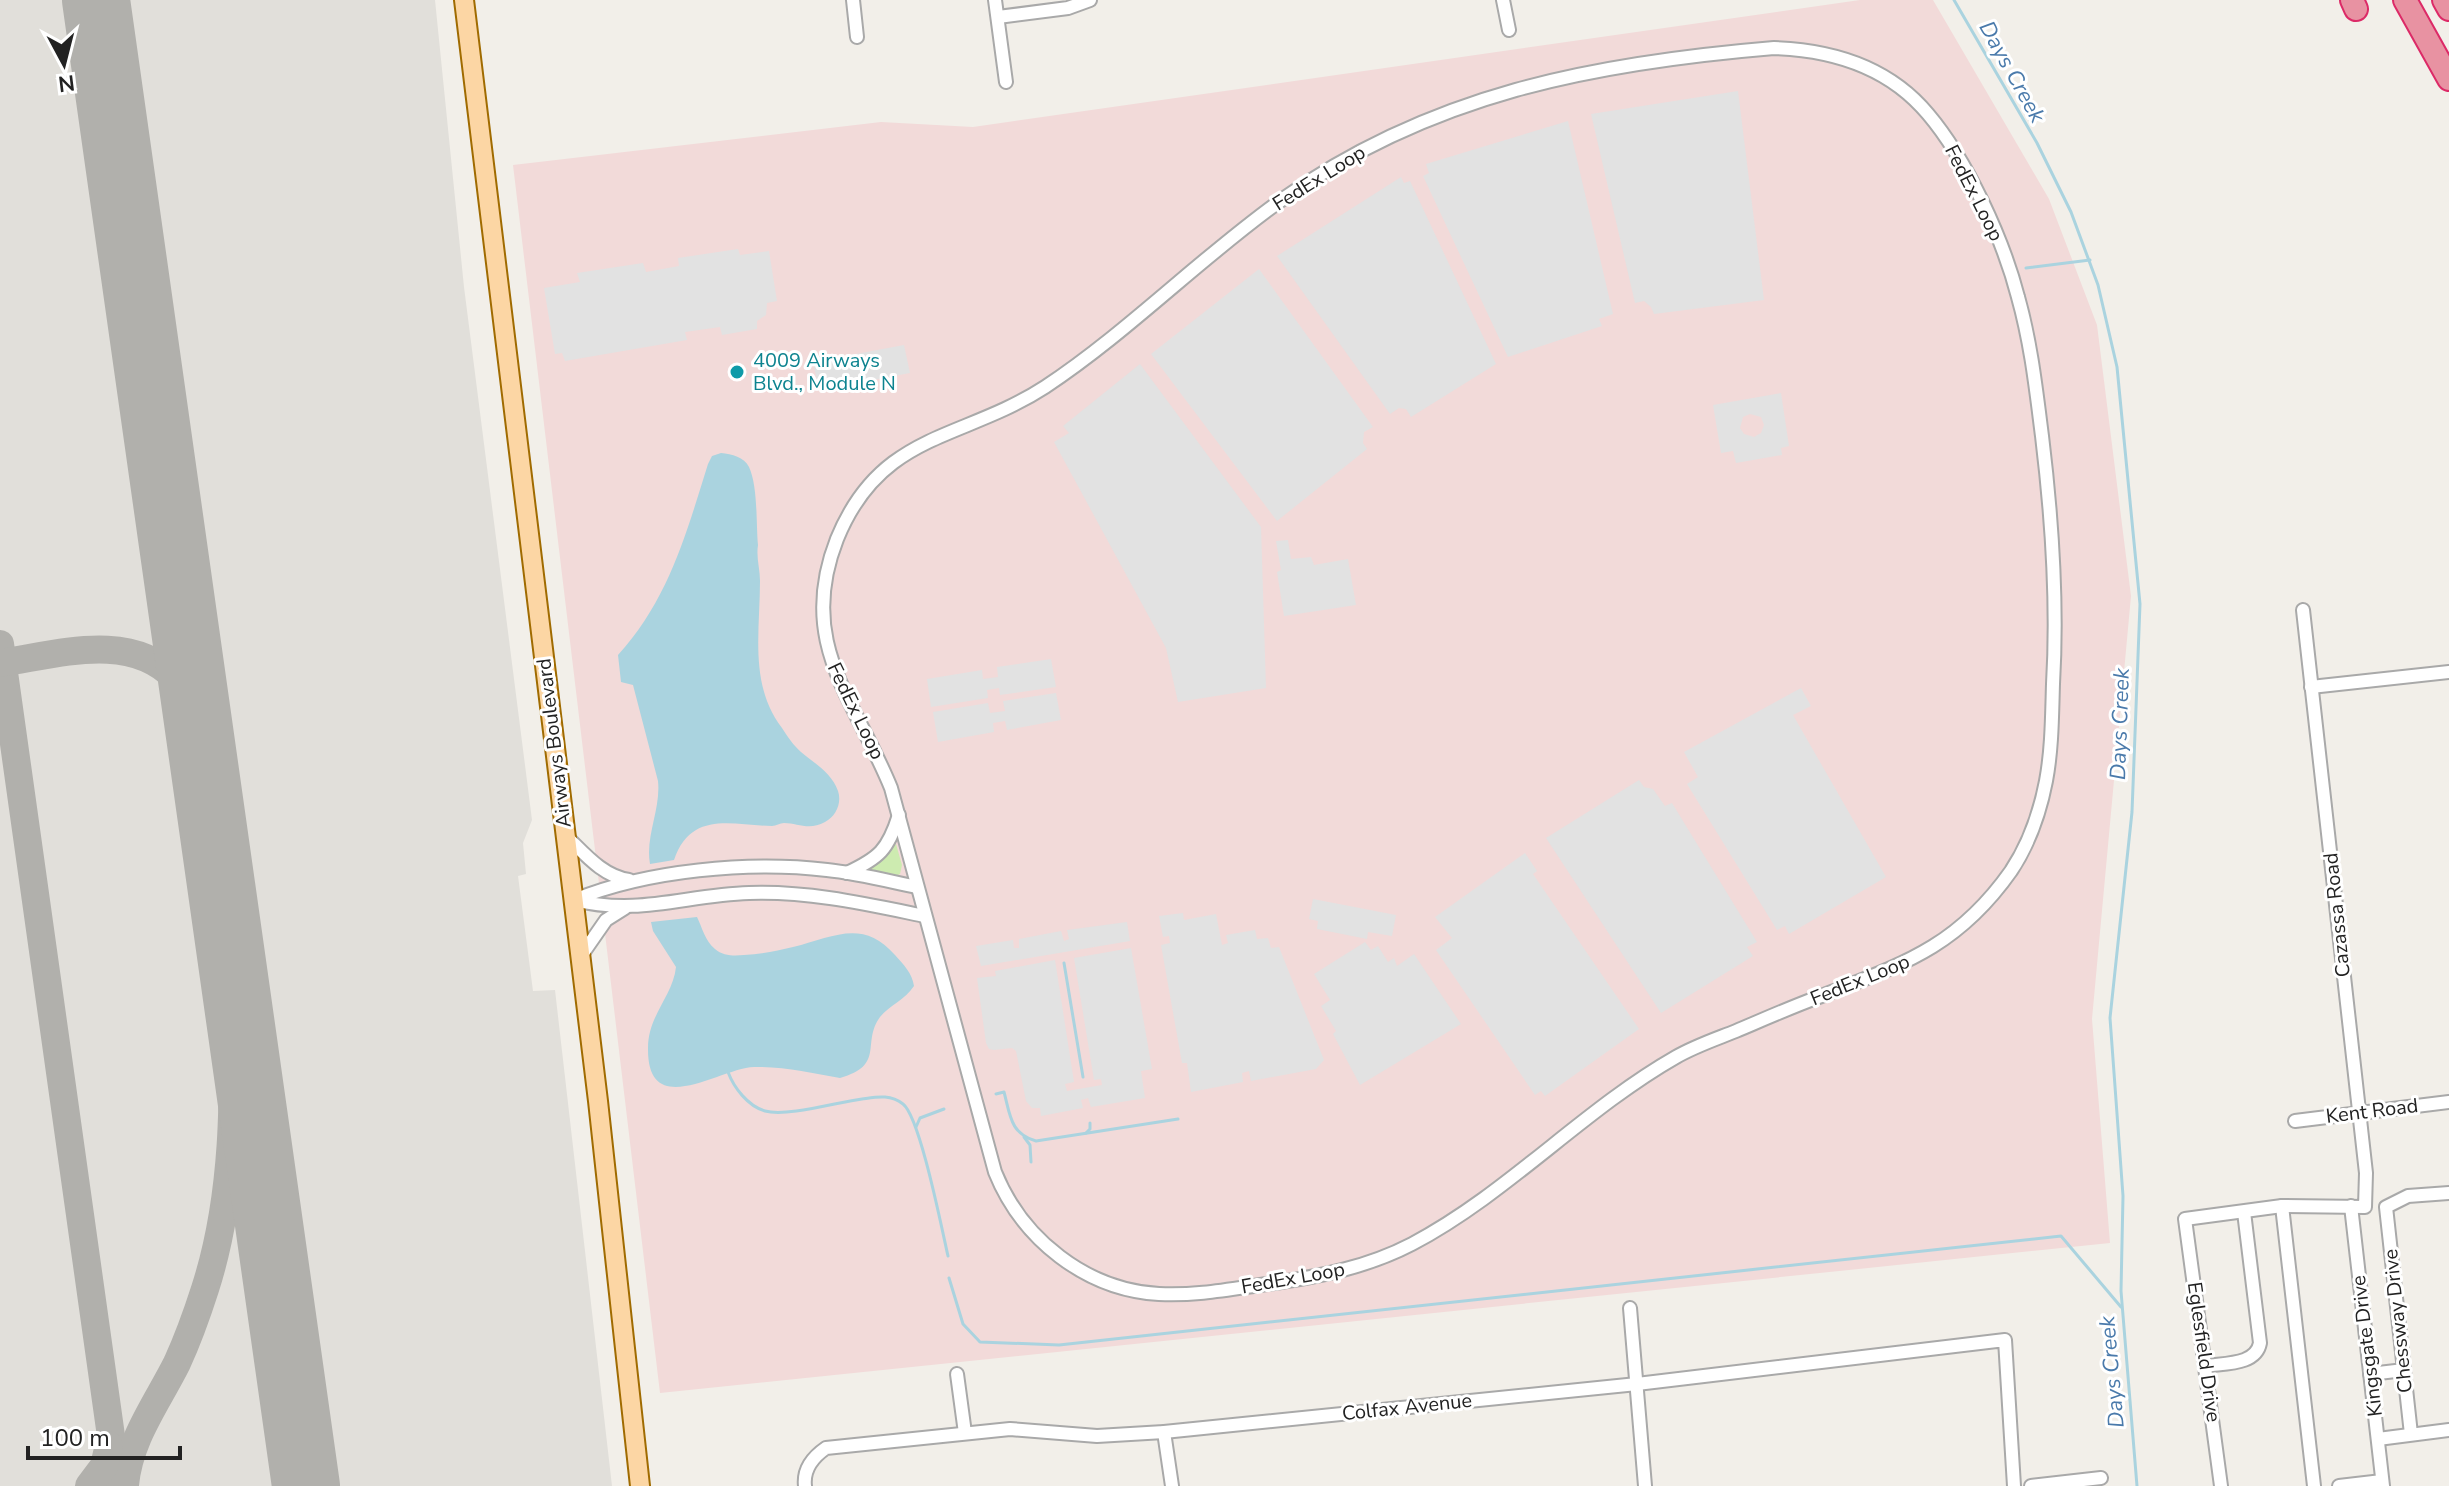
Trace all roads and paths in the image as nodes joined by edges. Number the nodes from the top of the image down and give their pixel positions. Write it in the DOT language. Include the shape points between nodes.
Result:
graph roads {
  1 [pos="464,0"];
  2 [pos="853,0"];
  3 [pos="995,0"];
  4 [pos="1090,0"];
  5 [pos="1503,0"];
  6 [pos="2405,0"];
  7 [pos="2444,0"];
  8 [pos="2449,9"];
  9 [pos="998,17"];
  10 [pos="1509,30"];
  11 [pos="857,37"];
  12 [pos="2449,79"];
  13 [pos="1006,82"];
  14 [pos="2303,610"];
  15 [pos="2449,672"];
  16 [pos="2311,687"];
  17 [pos="899,815"];
  18 [pos="565,835"];
  19 [pos="733,868"];
  20 [pos="847,873"];
  21 [pos="632,880"];
  22 [pos="917,887"];
  23 [pos="735,894"];
  24 [pos="573,900"];
  25 [pos="626,908"];
  26 [pos="925,916"];
  27 [pos="579,958"];
  28 [pos="2449,1102"];
  29 [pos="2359,1113"];
  30 [pos="2295,1121"];
  31 [pos="2449,1193"];
  32 [pos="2282,1206"];
  33 [pos="2351,1206"];
  34 [pos="2244,1212"];
  35 [pos="1630,1308"];
  36 [pos="2206,1366"];
  37 [pos="2404,1370"];
  38 [pos="957,1374"];
  39 [pos="2370,1374"];
  40 [pos="1637,1384"];
  41 [pos="2449,1430"];
  42 [pos="1164,1432"];
  43 [pos="965,1433"];
  44 [pos="2411,1434"];
  45 [pos="2378,1439"];
  46 [pos="2101,1478"];
  47 [pos="2382,1484"];
  48 [pos="640,1486"];
  49 [pos="805,1486"];
  50 [pos="1172,1486"];
  51 [pos="1645,1486"];
  52 [pos="2014,1486"];
  53 [pos="2031,1486"];
  54 [pos="2221,1486"];
  55 [pos="2314,1486"];
  56 [pos="2339,1486"];
  1 -- 18 [label="main road, Airways Boulevard"];
  2 -- 11 [label="street"];
  3 -- 9 [label="street"];
  4 -- 9 [label="street"];
  5 -- 10 [label="street"];
  6 -- 12 [label="highway"];
  7 -- 8 [label="highway"];
  9 -- 13 [label="street"];
  14 -- 16 [label="street, Cazassa Road"];
  15 -- 16 [label="street"];
  16 -- 29 [label="street, Cazassa Road"];
  17 -- 20 [label="street" via="882,853"];
  17 -- 22 [label="street, FedEx Loop"];
  17 -- 26 [label="street, FedEx Loop" via="826,643 826,576 848,518 895,460 1045,386 1314,178 1395,133 1506,91 1597,70 1763,49 1800,49 1860,64 1905,92 1941,132 1991,222 2023,317 2048,489 2056,604 2049,760 2035,822 2008,874 1953,932 1906,963 1675,1057 1454,1219 1407,1247 1316,1277 1181,1295 1118,1287 1081,1270 1053,1252 1017,1214 995,1172"];
  18 -- 21 [label="street" via="602,870"];
  18 -- 24 [label="main road, Airways Boulevard"];
  19 -- 20 [label="street"];
  19 -- 21 [label="street"];
  19 -- 23 [label="street"];
  20 -- 22 [label="street"];
  21 -- 24 [label="street"];
  22 -- 26 [label="street, FedEx Loop"];
  23 -- 25 [label="street"];
  23 -- 26 [label="street" via="807,894"];
  24 -- 25 [label="street"];
  24 -- 27 [label="main road, Airways Boulevard"];
  25 -- 27 [label="street" via="606,920"];
  27 -- 48 [label="main road, Airways Boulevard"];
  28 -- 29 [label="street, Kent Road"];
  29 -- 30 [label="street, Kent Road"];
  29 -- 33 [label="street, Cazassa Road" via="2365,1207"];
  31 -- 37 [label="street, Chessway Drive" via="2408,1196 2386,1207"];
  32 -- 33 [label="street"];
  32 -- 34 [label="street"];
  32 -- 55 [label="street"];
  33 -- 39 [label="street, Kingsgate Drive"];
  34 -- 36 [label="street" via="2258,1352 2251,1359"];
  34 -- 36 [label="street, Eglesfield Drive" via="2185,1219"];
  35 -- 40 [label="street"];
  36 -- 54 [label="street, Eglesfield Drive"];
  37 -- 39 [label="street"];
  37 -- 44 [label="street, Chessway Drive"];
  38 -- 43 [label="street"];
  39 -- 45 [label="street, Kingsgate Drive"];
  40 -- 42 [label="street, Colfax Avenue"];
  40 -- 51 [label="street"];
  40 -- 52 [label="street, Colfax Avenue" via="2005,1340"];
  41 -- 44 [label="street"];
  42 -- 43 [label="street, Colfax Avenue"];
  42 -- 50 [label="street"];
  43 -- 49 [label="street, Colfax Avenue" via="826,1448 812,1458"];
  44 -- 45 [label="street"];
  45 -- 47 [label="street, Kingsgate Drive"];
  46 -- 53 [label="street"];
  47 -- 56 [label="street"];
}
